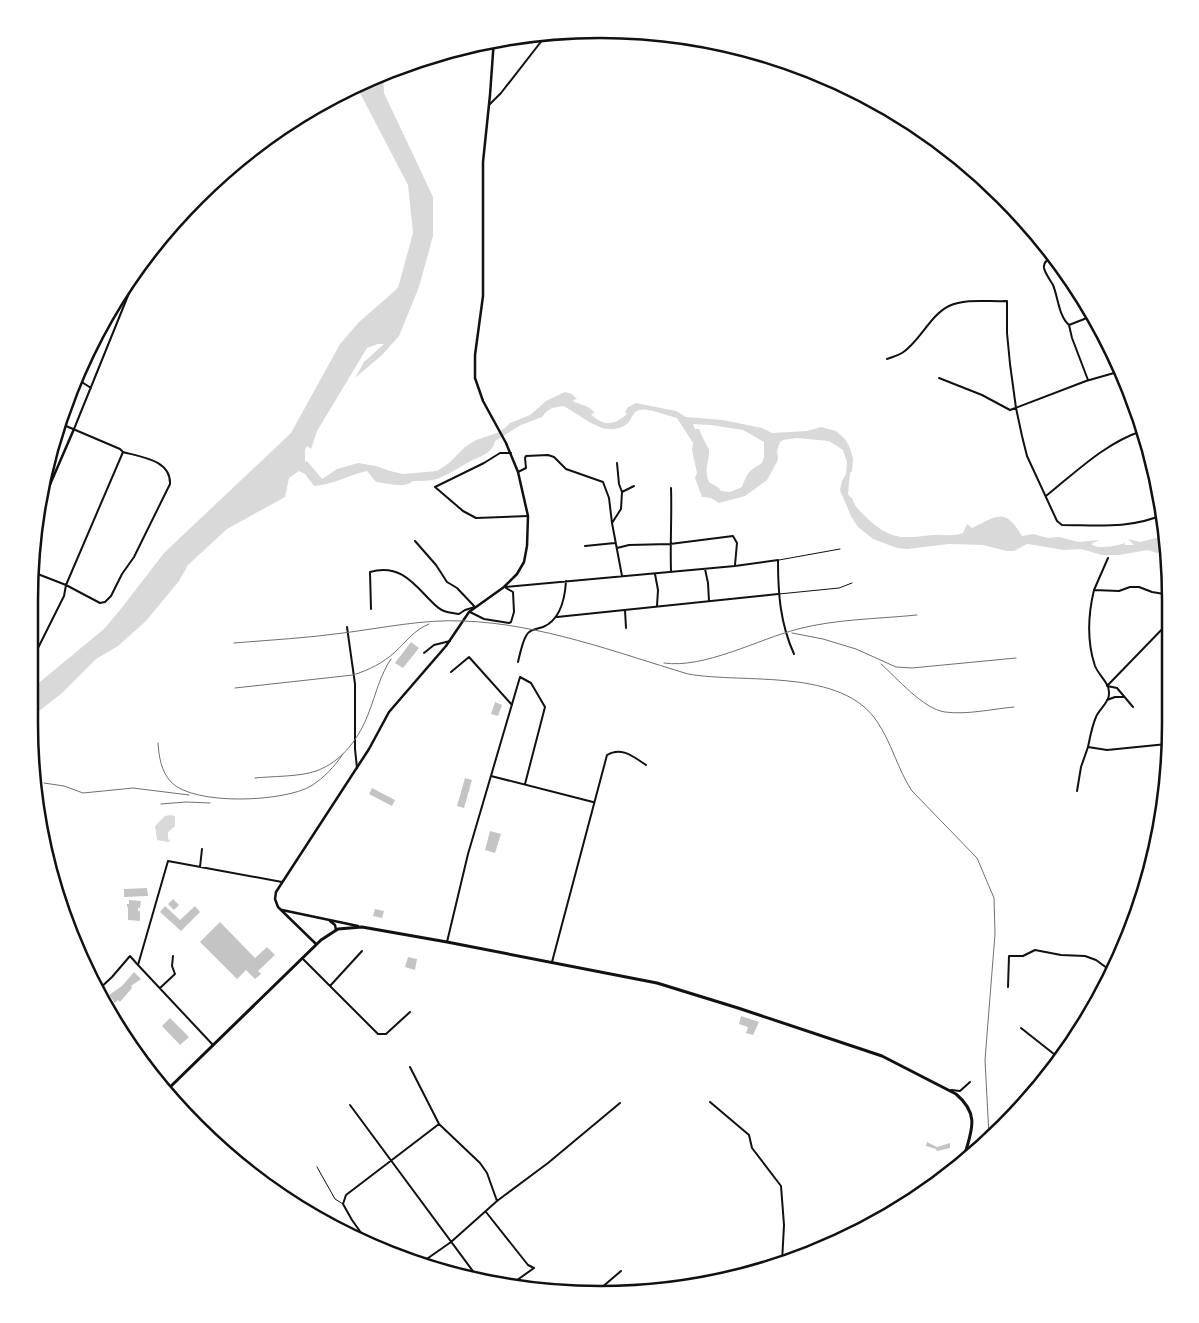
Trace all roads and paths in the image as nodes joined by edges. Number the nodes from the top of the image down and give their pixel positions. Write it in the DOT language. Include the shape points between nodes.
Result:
graph roads {
  1 [pos="542,41"];
  2 [pos="493,47"];
  3 [pos="490,104"];
  4 [pos="1047,260"];
  5 [pos="131,289"];
  6 [pos="1086,318"];
  7 [pos="1069,325"];
  8 [pos="887,359"];
  9 [pos="1114,373"];
  10 [pos="939,378"];
  11 [pos="1088,380"];
  12 [pos="81,382"];
  13 [pos="91,388"];
  14 [pos="1016,408"];
  15 [pos="65,425"];
  16 [pos="74,429"];
  17 [pos="1136,433"];
  18 [pos="123,452"];
  19 [pos="510,453"];
  20 [pos="617,463"];
  21 [pos="518,472"];
  22 [pos="634,486"];
  23 [pos="671,488"];
  24 [pos="48,490"];
  25 [pos="622,492"];
  26 [pos="1046,496"];
  27 [pos="528,516"];
  28 [pos="1156,518"];
  29 [pos="612,523"];
  30 [pos="415,541"];
  31 [pos="615,543"];
  32 [pos="670,544"];
  33 [pos="585,546"];
  34 [pos="617,548"];
  35 [pos="840,549"];
  36 [pos="1108,558"];
  37 [pos="778,560"];
  38 [pos="735,566"];
  39 [pos="705,568"];
  40 [pos="671,571"];
  41 [pos="655,573"];
  42 [pos="39,574"];
  43 [pos="622,576"];
  44 [pos="566,581"];
  45 [pos="852,583"];
  46 [pos="66,585"];
  47 [pos="504,587"];
  48 [pos="1094,590"];
  49 [pos="778,594"];
  50 [pos="1162,594"];
  51 [pos="709,601"];
  52 [pos="657,606"];
  53 [pos="475,607"];
  54 [pos="371,608"];
  55 [pos="624,610"];
  56 [pos="469,612"];
  57 [pos="556,617"];
  58 [pos="347,627"];
  59 [pos="626,628"];
  60 [pos="1162,629"];
  61 [pos="450,641"];
  62 [pos="38,648"];
  63 [pos="424,653"];
  64 [pos="794,654"];
  65 [pos="518,662"];
  66 [pos="451,672"];
  67 [pos="1108,686"];
  68 [pos="1124,697"];
  69 [pos="1107,700"];
  70 [pos="512,705"];
  71 [pos="1134,707"];
  72 [pos="1161,745"];
  73 [pos="1088,747"];
  74 [pos="646,765"];
  75 [pos="357,768"];
  76 [pos="492,776"];
  77 [pos="525,784"];
  78 [pos="1077,791"];
  79 [pos="594,802"];
  80 [pos="202,849"];
  81 [pos="200,867"];
  82 [pos="282,882"];
  83 [pos="281,910"];
  84 [pos="328,920"];
  85 [pos="362,927"];
  86 [pos="336,930"];
  87 [pos="447,942"];
  88 [pos="316,944"];
  89 [pos="362,951"];
  90 [pos="172,956"];
  91 [pos="302,958"];
  92 [pos="552,962"];
  93 [pos="138,965"];
  94 [pos="1106,967"];
  95 [pos="103,986"];
  96 [pos="330,986"];
  97 [pos="1008,987"];
  98 [pos="160,988"];
  99 [pos="410,1012"];
  100 [pos="1021,1028"];
  101 [pos="213,1045"];
  102 [pos="1054,1054"];
  103 [pos="410,1067"];
  104 [pos="970,1082"];
  105 [pos="171,1086"];
  106 [pos="948,1090"];
  107 [pos="710,1102"];
  108 [pos="620,1103"];
  109 [pos="350,1105"];
  110 [pos="439,1124"];
  111 [pos="966,1149"];
  112 [pos="392,1160"];
  113 [pos="316,1167"];
  114 [pos="497,1201"];
  115 [pos="343,1204"];
  116 [pos="486,1212"];
  117 [pos="362,1233"];
  118 [pos="450,1242"];
  119 [pos="782,1255"];
  120 [pos="427,1258"];
  121 [pos="472,1271"];
  122 [pos="621,1271"];
  123 [pos="518,1280"];
  124 [pos="604,1286"];
  1 -- 3 [label="street"];
  2 -- 3 [label="street"];
  3 -- 19 [label="street" via="483,162 483,296 475,378 483,402"];
  4 -- 7 [label="street" via="1044,269"];
  5 -- 13 [label="street"];
  6 -- 7 [label="street"];
  7 -- 11 [label="street"];
  8 -- 14 [label="street" via="902,354 948,306 1008,301 1008,341"];
  9 -- 11 [label="street"];
  10 -- 14 [label="street" via="1010,410"];
  11 -- 14 [label="street"];
  12 -- 13 [label="street"];
  13 -- 16 [label="street"];
  14 -- 26 [label="street" via="1027,456"];
  15 -- 16 [label="street"];
  16 -- 18 [label="street"];
  16 -- 24 [label="street"];
  17 -- 26 [label="street" via="1102,450"];
  18 -- 46 [label="street"];
  18 -- 46 [label="street" via="161,464 170,476 170,484 134,556 105,602 100,603"];
  19 -- 21 [label="street"];
  19 -- 27 [label="street" via="500,453 435,487 476,518"];
  20 -- 25 [label="street" via="618,484"];
  21 -- 27 [label="street"];
  21 -- 29 [label="street" via="526,468 526,456 548,456 566,468 604,482"];
  22 -- 25 [label="street"];
  23 -- 32 [label="street" via="673,524"];
  25 -- 29 [label="street" via="621,509"];
  26 -- 28 [label="street" via="1062,525 1118,526"];
  27 -- 47 [label="street" via="524,562"];
  29 -- 31 [label="street"];
  30 -- 53 [label="street" via="447,582 458,588"];
  31 -- 33 [label="street"];
  31 -- 34 [label="street"];
  32 -- 34 [label="street"];
  32 -- 38 [label="street" via="733,536 737,543"];
  32 -- 40 [label="street"];
  34 -- 43 [label="street"];
  35 -- 37 [label="lane"];
  36 -- 48 [label="street"];
  37 -- 38 [label="street"];
  37 -- 49 [label="street"];
  38 -- 39 [label="street"];
  39 -- 40 [label="street"];
  39 -- 51 [label="street"];
  40 -- 41 [label="street"];
  41 -- 43 [label="street"];
  41 -- 52 [label="street"];
  42 -- 46 [label="street"];
  43 -- 44 [label="street"];
  44 -- 47 [label="street"];
  44 -- 57 [label="street" via="566,594"];
  45 -- 49 [label="lane" via="839,588"];
  46 -- 62 [label="street" via="64,596"];
  47 -- 53 [label="street"];
  47 -- 56 [label="street" via="513,592 511,622 484,619"];
  48 -- 50 [label="street" via="1119,591 1139,586"];
  48 -- 67 [label="street" via="1089,621 1092,650 1096,668"];
  49 -- 51 [label="street"];
  49 -- 64 [label="street" via="782,625"];
  51 -- 52 [label="street"];
  52 -- 55 [label="street"];
  53 -- 54 [label="street" via="459,614 446,612 438,608 410,578 377,570 370,572"];
  53 -- 56 [label="street"];
  55 -- 57 [label="street"];
  55 -- 59 [label="street"];
  56 -- 61 [label="street"];
  57 -- 65 [label="street" via="526,635"];
  58 -- 75 [label="street" via="355,684"];
  60 -- 67 [label="street"];
  61 -- 63 [label="street" via="434,645"];
  61 -- 75 [label="street" via="389,712"];
  66 -- 70 [label="street" via="469,656"];
  67 -- 68 [label="street" via="1117,688"];
  67 -- 69 [label="street"];
  68 -- 69 [label="street"];
  68 -- 71 [label="street"];
  69 -- 73 [label="street" via="1096,715"];
  70 -- 76 [label="street"];
  70 -- 77 [label="street" via="520,677 531,683 546,707"];
  72 -- 73 [label="street" via="1107,750"];
  73 -- 78 [label="street"];
  74 -- 79 [label="street" via="622,751 607,755"];
  75 -- 82 [label="street"];
  76 -- 77 [label="street"];
  76 -- 87 [label="street" via="468,854"];
  77 -- 79 [label="street"];
  79 -- 92 [label="street"];
  80 -- 81 [label="street"];
  81 -- 82 [label="street"];
  81 -- 93 [label="street" via="168,861"];
  82 -- 83 [label="street" via="275,898"];
  83 -- 84 [label="street"];
  83 -- 88 [label="street"];
  84 -- 85 [label="street"];
  84 -- 86 [label="street"];
  85 -- 86 [label="main road"];
  85 -- 87 [label="main road"];
  86 -- 88 [label="main road"];
  87 -- 92 [label="main road"];
  88 -- 91 [label="main road"];
  89 -- 96 [label="street"];
  90 -- 98 [label="street" via="175,974"];
  91 -- 96 [label="street"];
  91 -- 101 [label="main road"];
  92 -- 106 [label="main road" via="657,983 852,1045 882,1056"];
  93 -- 95 [label="street" via="130,956"];
  93 -- 98 [label="street"];
  94 -- 97 [label="street" via="1085,956 1036,950 1023,956 1009,956"];
  96 -- 99 [label="street" via="381,1035"];
  98 -- 101 [label="street"];
  100 -- 102 [label="street"];
  101 -- 105 [label="main road"];
  103 -- 110 [label="street"];
  104 -- 106 [label="street" via="960,1091"];
  106 -- 111 [label="main road" via="966,1103 971,1112 972,1124"];
  107 -- 119 [label="street" via="749,1135 752,1148 781,1186"];
  108 -- 114 [label="street"];
  109 -- 112 [label="street"];
  110 -- 112 [label="street"];
  110 -- 114 [label="street" via="480,1163"];
  112 -- 115 [label="street" via="346,1195"];
  112 -- 118 [label="street"];
  113 -- 115 [label="lane" via="335,1199"];
  114 -- 116 [label="street"];
  115 -- 117 [label="street"];
  116 -- 118 [label="street"];
  116 -- 123 [label="street" via="528,1265 534,1268"];
  118 -- 120 [label="street"];
  118 -- 121 [label="street"];
  122 -- 124 [label="street"];
}
